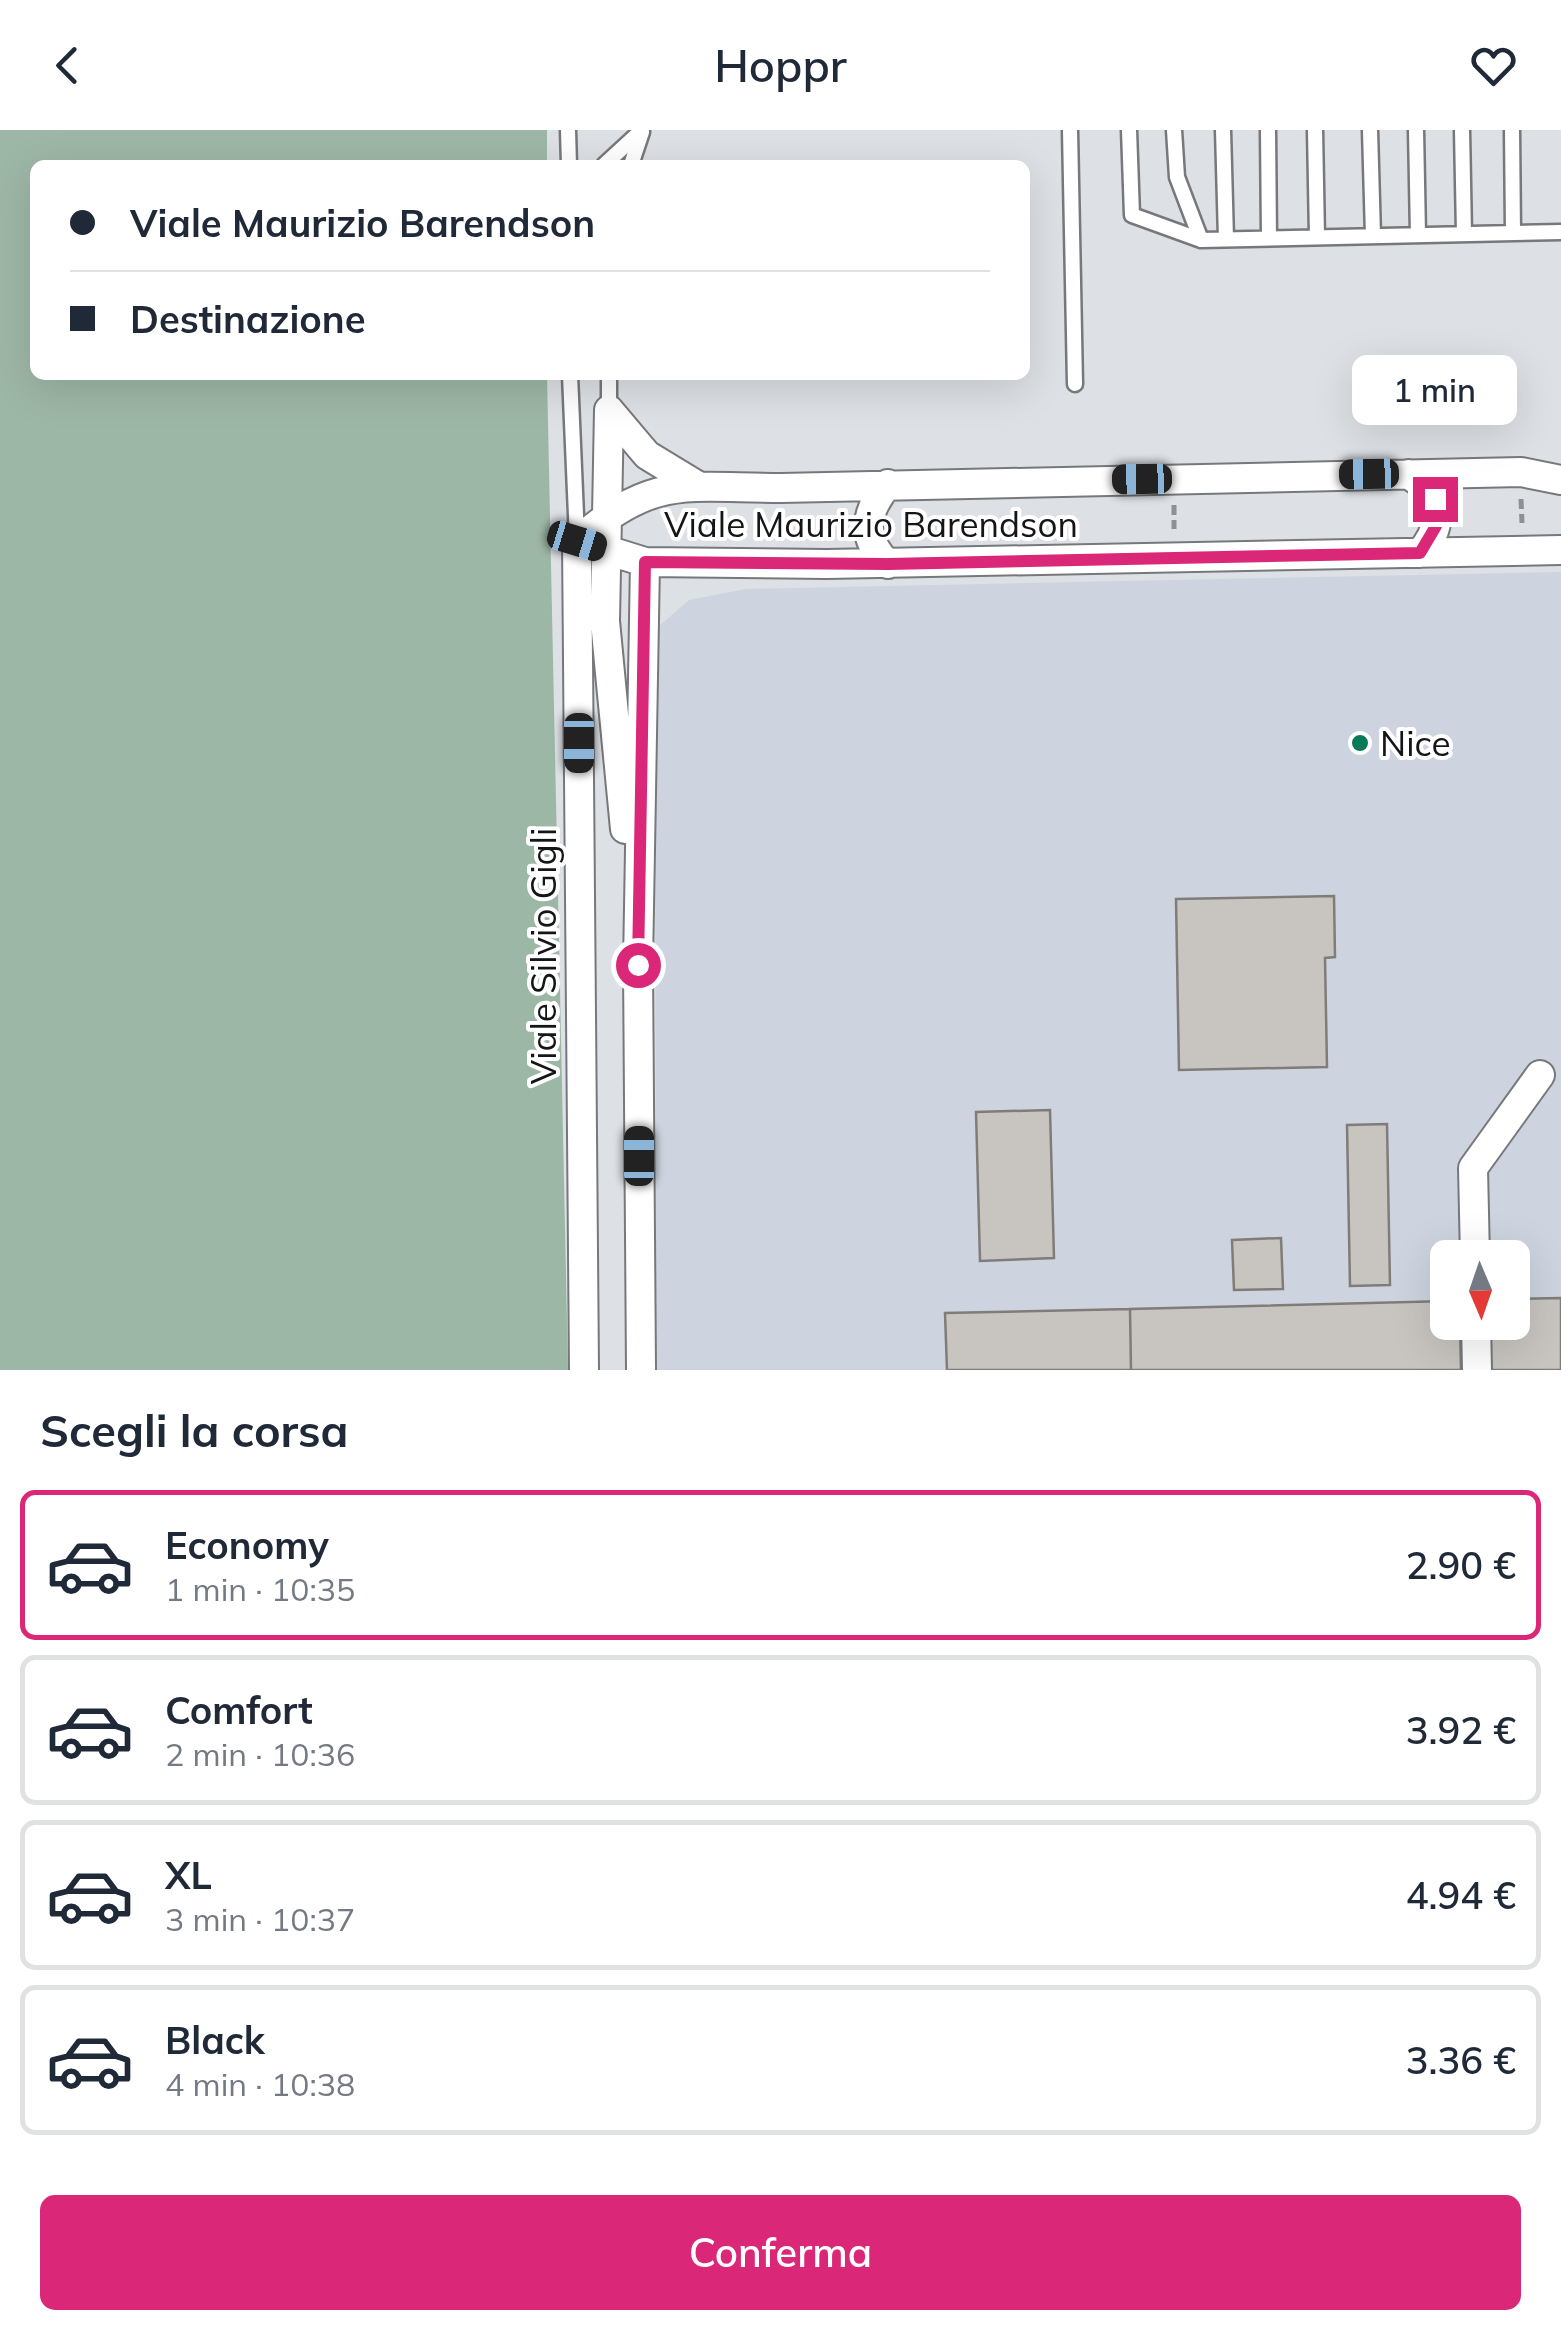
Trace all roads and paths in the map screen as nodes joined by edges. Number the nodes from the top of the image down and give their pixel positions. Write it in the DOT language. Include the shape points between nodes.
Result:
graph roads {
  1 [pos="568,130"];
  2 [pos="642,130"];
  3 [pos="1070,130"];
  4 [pos="1128,130"];
  5 [pos="1174,130"];
  6 [pos="1223,130"];
  7 [pos="1268,130"];
  8 [pos="1316,130"];
  9 [pos="1370,130"];
  10 [pos="1416,130"];
  11 [pos="1462,130"];
  12 [pos="1512,130"];
  13 [pos="569,160"];
  14 [pos="609,160"];
  15 [pos="633,160"];
  16 [pos="1561,232"];
  17 [pos="1512,233"];
  18 [pos="1464,234"];
  19 [pos="1418,235"];
  20 [pos="1373,236"];
  21 [pos="1317,237"];
  22 [pos="1270,238"];
  23 [pos="1201,240"];
  24 [pos="1226,240"];
  25 [pos="570,380"];
  26 [pos="610,380"];
  27 [pos="1075,384"];
  28 [pos="610,410"];
  29 [pos="1408,474"];
  30 [pos="1561,477"];
  31 [pos="888,484"];
  32 [pos="1521,484"];
  33 [pos="698,486"];
  34 [pos="1174,500"];
  35 [pos="608,506"];
  36 [pos="1522,536"];
  37 [pos="577,541"];
  38 [pos="1174,542"];
  39 [pos="607,550"];
  40 [pos="1561,550"];
  41 [pos="1420,553"];
  42 [pos="645,562"];
  43 [pos="888,564"];
  44 [pos="638,965"];
  45 [pos="1540,1075"];
  46 [pos="1475,1240"];
  47 [pos="1476,1340"];
  48 [pos="584,1370"];
  49 [pos="641,1370"];
  50 [pos="1477,1370"];
  1 -- 13 [label="lane"];
  2 -- 14 [label="lane"];
  2 -- 15 [label="lane"];
  3 -- 27 [label="lane"];
  4 -- 23 [label="lane" via="1132,215"];
  5 -- 23 [label="lane" via="1177,177"];
  6 -- 24 [label="lane"];
  7 -- 22 [label="lane"];
  8 -- 21 [label="lane"];
  9 -- 20 [label="lane"];
  10 -- 19 [label="lane"];
  11 -- 18 [label="lane"];
  12 -- 17 [label="lane"];
  16 -- 17 [label="lane"];
  17 -- 18 [label="lane"];
  18 -- 19 [label="lane"];
  19 -- 20 [label="lane"];
  20 -- 21 [label="lane"];
  21 -- 22 [label="lane"];
  22 -- 24 [label="lane"];
  23 -- 24 [label="lane"];
  25 -- 37 [label="lane"];
  26 -- 28 [label="lane"];
  28 -- 33 [label="street" via="647,456"];
  28 -- 35 [label="street"];
  29 -- 31 [label="street, Viale Maurizio Barendson"];
  29 -- 32 [label="street, Viale Maurizio Barendson"];
  29 -- 41 [label="street" via="1427,486 1438,508"];
  30 -- 32 [label="street, Viale Maurizio Barendson"];
  31 -- 33 [label="street, Viale Maurizio Barendson"];
  31 -- 43 [label="street" via="872,506 867,529"];
  32 -- 36 [label="path"];
  33 -- 35 [label="street, Viale Maurizio Barendson"];
  34 -- 38 [label="path"];
  35 -- 37 [label="street, Viale Maurizio Barendson"];
  35 -- 39 [label="street"];
  37 -- 39 [label="street"];
  37 -- 48 [label="street, Viale Silvio Gigli"];
  39 -- 42 [label="street"];
  39 -- 44 [label="street" via="605,621"];
  40 -- 41 [label="street, Viale Maurizio Barendson"];
  41 -- 43 [label="street, Viale Maurizio Barendson"];
  42 -- 43 [label="street, Viale Maurizio Barendson"];
  42 -- 44 [label="street, Viale Maurizio Barendson"];
  44 -- 49 [label="street"];
  45 -- 46 [label="street" via="1473,1168"];
  47 -- 50 [label="street"];
}
